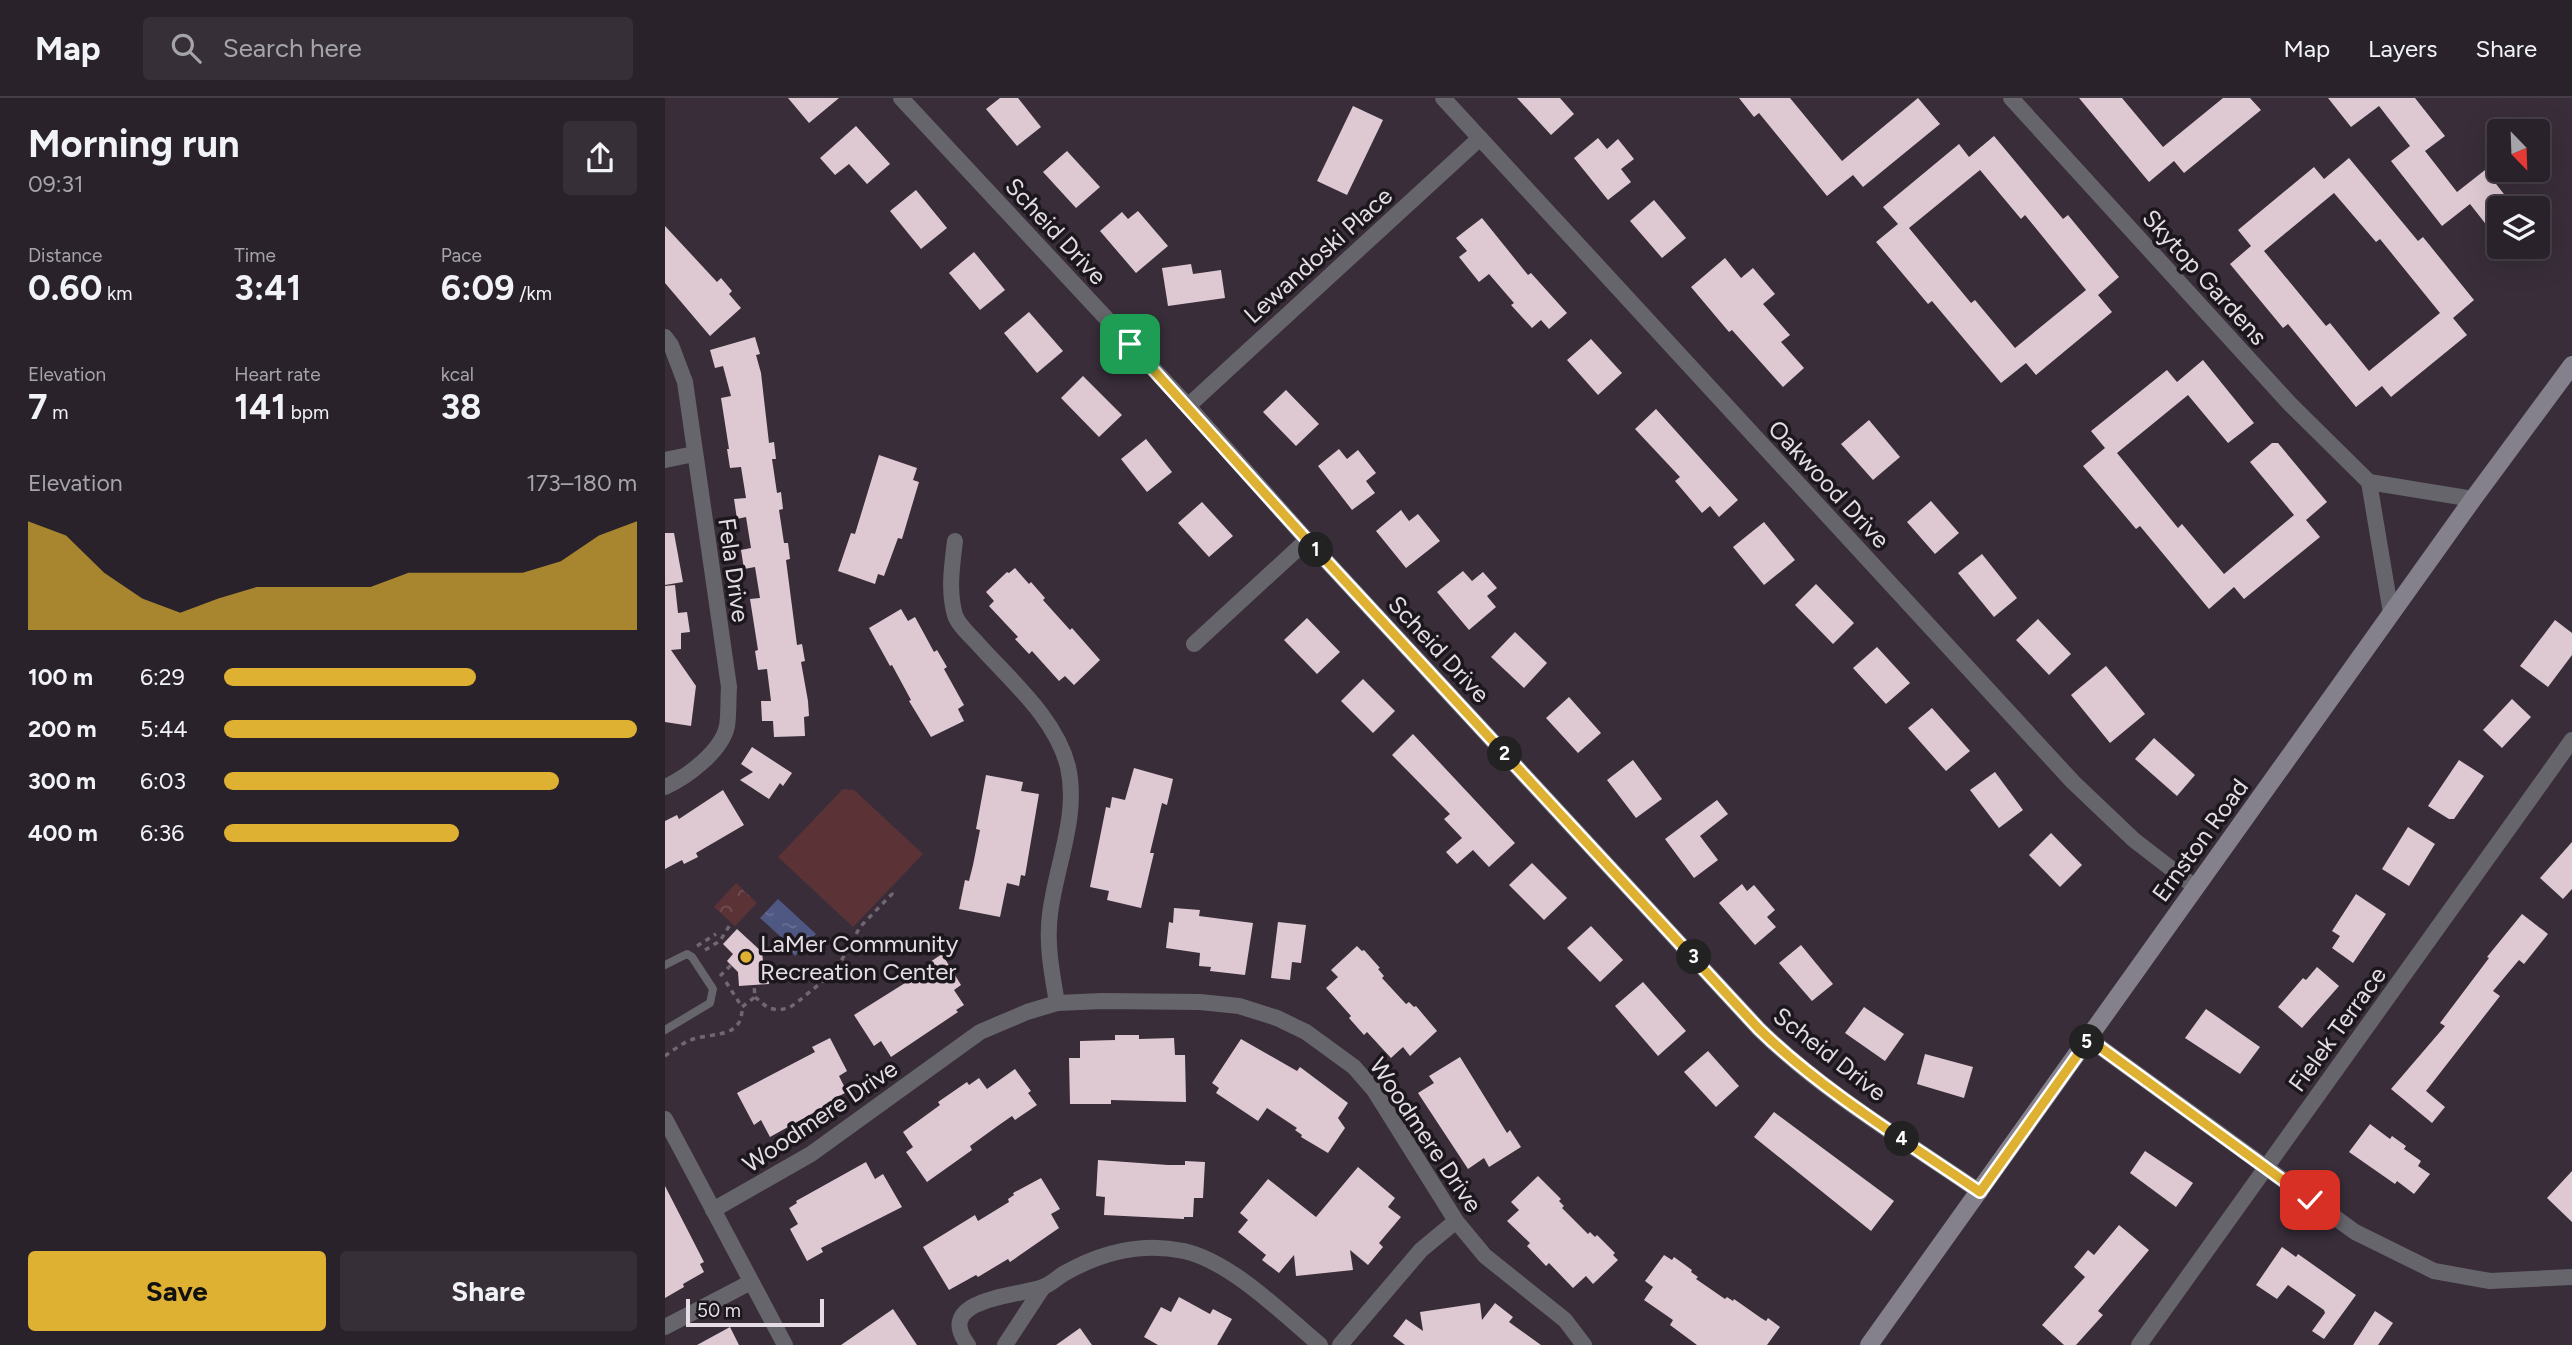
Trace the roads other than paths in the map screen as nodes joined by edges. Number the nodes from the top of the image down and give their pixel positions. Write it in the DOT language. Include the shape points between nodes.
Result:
graph roads {
  1 [pos="901,98"];
  2 [pos="1443,98"];
  3 [pos="2011,98"];
  4 [pos="1480,138"];
  5 [pos="665,337"];
  6 [pos="2572,365"];
  7 [pos="1188,406"];
  8 [pos="694,454"];
  9 [pos="665,460"];
  10 [pos="2368,482"];
  11 [pos="2473,499"];
  12 [pos="1307,540"];
  13 [pos="955,541"];
  14 [pos="2391,613"];
  15 [pos="1194,644"];
  16 [pos="2572,740"];
  17 [pos="665,787"];
  18 [pos="2195,887"];
  19 [pos="665,965"];
  20 [pos="1057,1003"];
  21 [pos="665,1030"];
  22 [pos="2089,1039"];
  23 [pos="665,1119"];
  24 [pos="2266,1167"];
  25 [pos="1980,1192"];
  26 [pos="713,1210"];
  27 [pos="1456,1221"];
  28 [pos="2572,1277"];
  29 [pos="751,1282"];
  30 [pos="1043,1287"];
  31 [pos="665,1327"];
  32 [pos="785,1345"];
  33 [pos="968,1345"];
  34 [pos="1005,1345"];
  35 [pos="1320,1345"];
  36 [pos="1341,1345"];
  37 [pos="1584,1345"];
  38 [pos="1869,1345"];
  39 [pos="2139,1345"];
  1 -- 7 [label="street, Scheid Drive"];
  2 -- 4 [label="street, Oakwood Drive"];
  3 -- 10 [label="street, Skytop Gardens" via="2290,404"];
  4 -- 7 [label="street, Lewandoski Place"];
  4 -- 18 [label="street, Oakwood Drive" via="2073,782 2127,834"];
  5 -- 8 [label="street, Fela Drive" via="685,382"];
  6 -- 11 [label="street, Ernston Road"];
  7 -- 12 [label="street, Scheid Drive"];
  8 -- 9 [label="street"];
  8 -- 17 [label="street, Fela Drive" via="729,687 727,728 709,755 684,778"];
  10 -- 11 [label="street"];
  10 -- 14 [label="street"];
  11 -- 14 [label="street, Ernston Road"];
  12 -- 15 [label="street"];
  12 -- 25 [label="street, Scheid Drive" via="1784,1054"];
  13 -- 20 [label="street" via="950,578 955,618 1041,714 1067,765 1069,820 1047,940"];
  14 -- 18 [label="street, Ernston Road"];
  16 -- 24 [label="street, Fielek Terrace"];
  18 -- 22 [label="street, Ernston Road"];
  19 -- 21 [label="lane" via="687,954 713,989 710,1003"];
  20 -- 26 [label="street, Woodmere Drive" via="980,1032 811,1154"];
  20 -- 27 [label="street, Woodmere Drive" via="1239,1006 1306,1031 1354,1067 1374,1090"];
  22 -- 24 [label="street"];
  22 -- 25 [label="street, Ernston Road"];
  23 -- 26 [label="street"];
  24 -- 28 [label="street" via="2355,1232 2434,1270 2490,1281"];
  24 -- 39 [label="street, Fielek Terrace"];
  25 -- 38 [label="street, Ernston Road"];
  26 -- 29 [label="street"];
  27 -- 36 [label="street" via="1422,1250"];
  27 -- 37 [label="street, Woodmere Drive" via="1485,1256 1565,1320"];
  29 -- 31 [label="street"];
  29 -- 32 [label="street"];
  30 -- 33 [label="street" via="972,1306 961,1326"];
  30 -- 34 [label="street"];
  30 -- 35 [label="street" via="1111,1253 1136,1248 1187,1252 1237,1277"];
}
